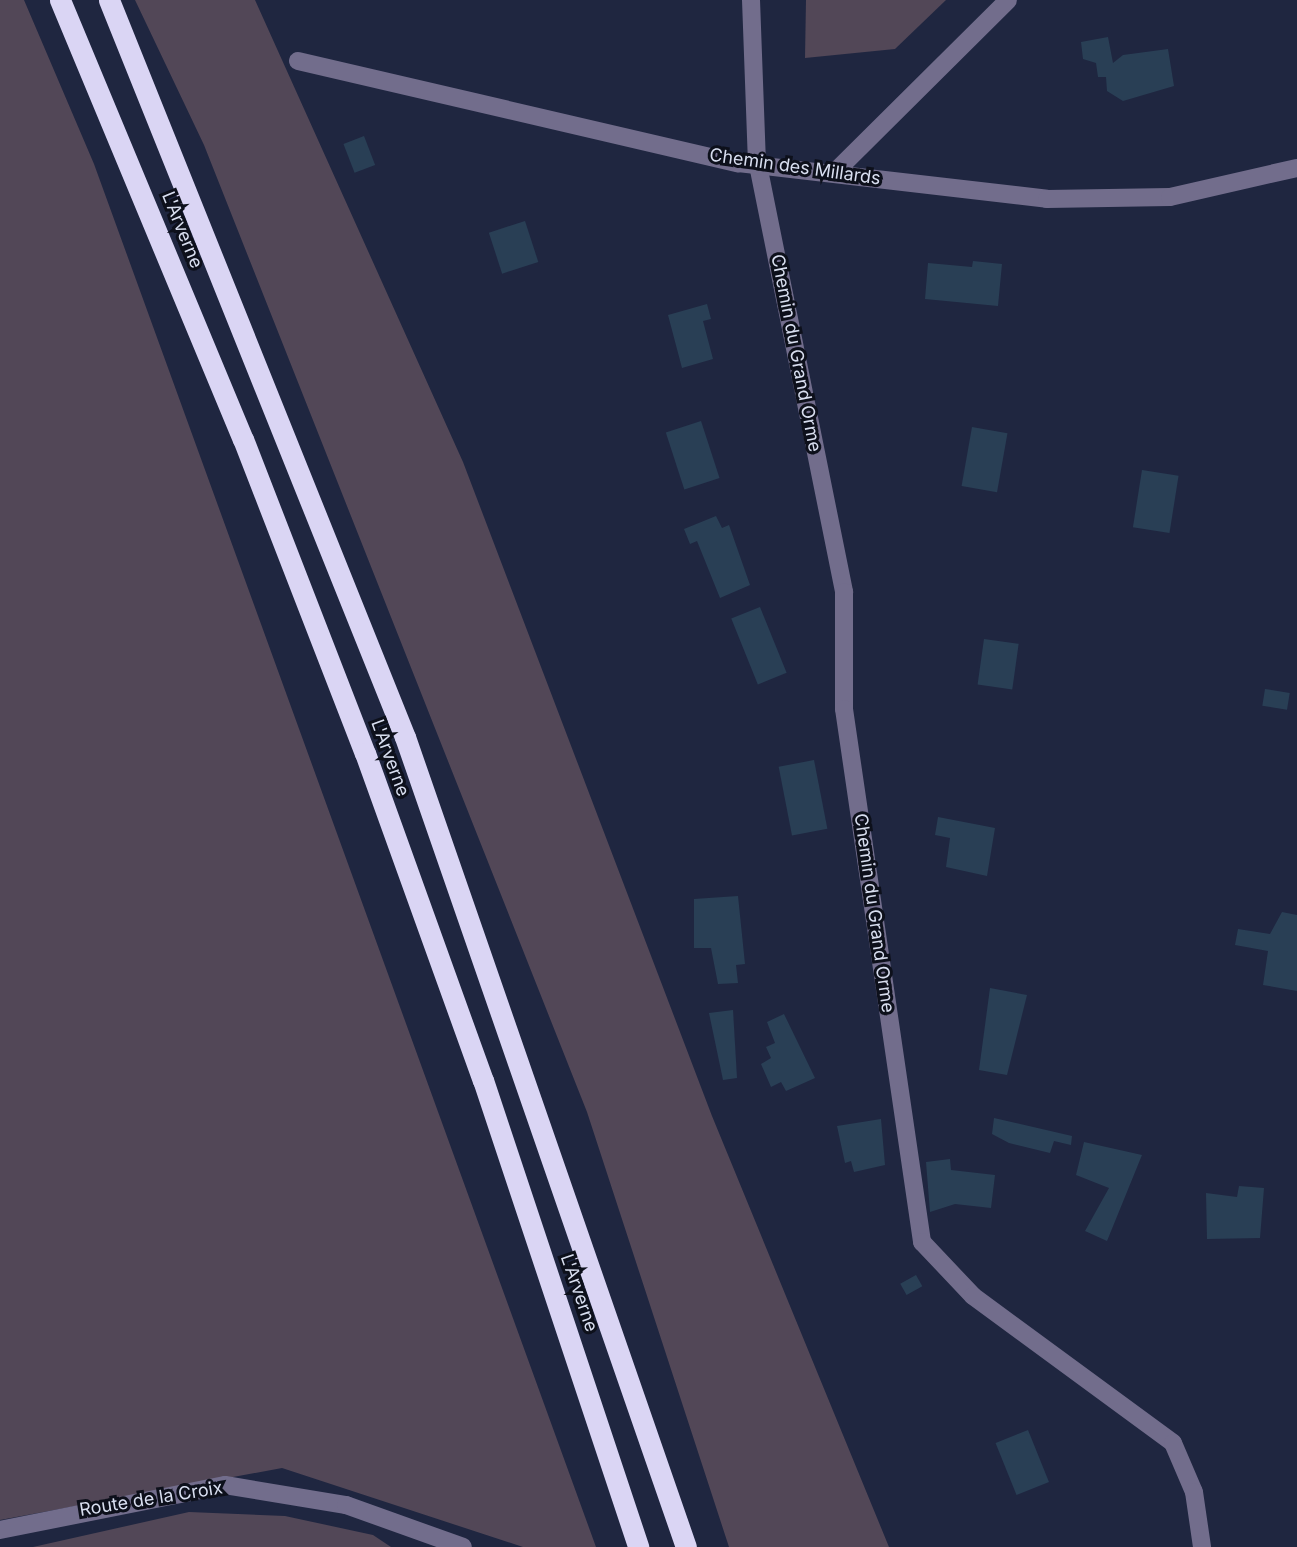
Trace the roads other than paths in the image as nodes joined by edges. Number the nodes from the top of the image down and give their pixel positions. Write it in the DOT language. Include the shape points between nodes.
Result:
graph roads {
  1 [pos="60,0"];
  2 [pos="109,0"];
  3 [pos="751,0"];
  4 [pos="1007,0"];
  5 [pos="298,61"];
  6 [pos="757,160"];
  7 [pos="1297,168"];
  8 [pos="834,173"];
  9 [pos="0,1530"];
  10 [pos="463,1547"];
  11 [pos="638,1547"];
  12 [pos="686,1547"];
  13 [pos="1202,1547"];
  1 -- 11 [label="highway, L'Arverne" via="243,439 365,753 488,1093"];
  2 -- 12 [label="highway, L'Arverne" via="405,737"];
  3 -- 6 [label="street, Chemin du Grand Orme"];
  4 -- 8 [label="street"];
  5 -- 6 [label="street, Chemin des Millards" via="738,163"];
  6 -- 8 [label="street, Chemin des Millards"];
  6 -- 13 [label="street, Chemin du Grand Orme" via="844,592 844,709 922,1242 973,1296 1173,1443 1194,1492"];
  7 -- 8 [label="street, Chemin des Millards" via="1170,197 1047,199"];
  9 -- 10 [label="street, Route de la Croix" via="225,1485 346,1505"];
}
